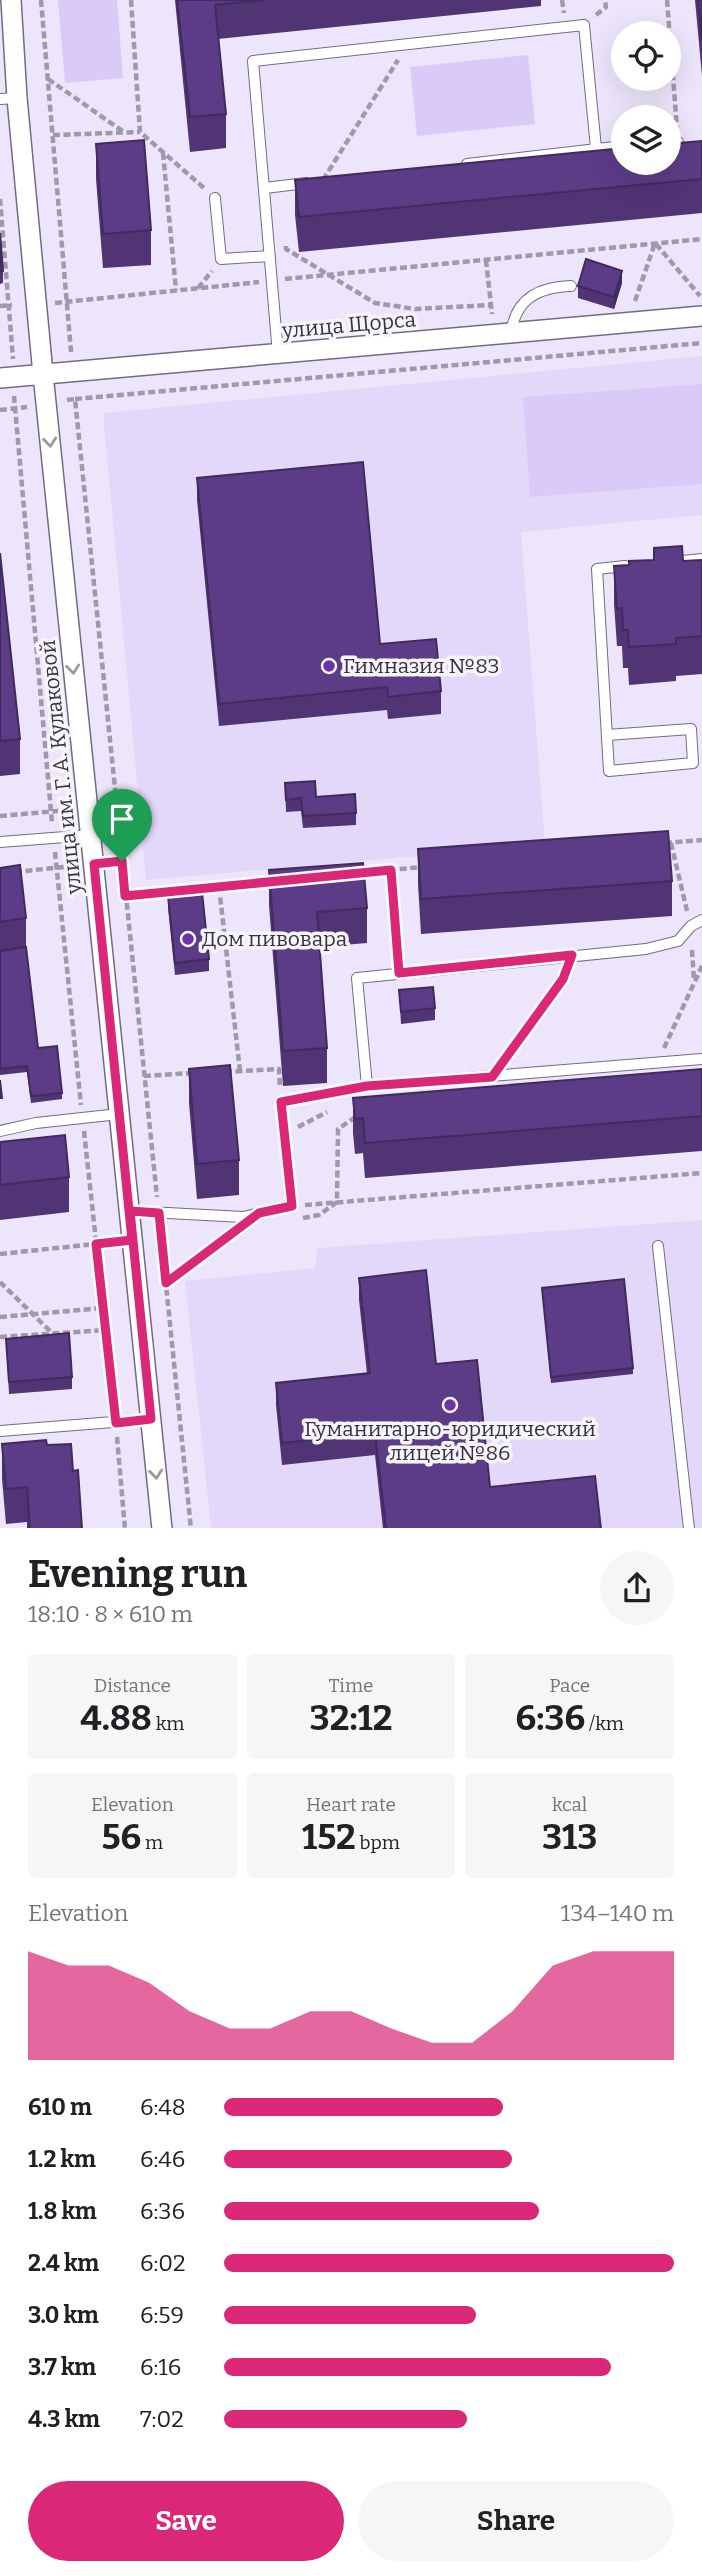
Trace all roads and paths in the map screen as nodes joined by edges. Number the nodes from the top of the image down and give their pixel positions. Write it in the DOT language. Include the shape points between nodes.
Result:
graph roads {
  1 [pos="11,0"];
  2 [pos="41,0"];
  3 [pos="131,0"];
  4 [pos="667,0"];
  5 [pos="408,44"];
  6 [pos="48,79"];
  7 [pos="8,98"];
  8 [pos="671,105"];
  9 [pos="124,132"];
  10 [pos="140,132"];
  11 [pos="53,135"];
  12 [pos="611,147"];
  13 [pos="596,148"];
  14 [pos="163,152"];
  15 [pos="459,164"];
  16 [pos="323,181"];
  17 [pos="265,188"];
  18 [pos="215,198"];
  19 [pos="0,200"];
  20 [pos="286,237"];
  21 [pos="702,239"];
  22 [pos="655,243"];
  23 [pos="270,256"];
  24 [pos="486,260"];
  25 [pos="328,274"];
  26 [pos="272,281"];
  27 [pos="571,286"];
  28 [pos="176,290"];
  29 [pos="702,299"];
  30 [pos="69,300"];
  31 [pos="11,305"];
  32 [pos="38,305"];
  33 [pos="491,305"];
  34 [pos="0,306"];
  35 [pos="702,316"];
  36 [pos="628,323"];
  37 [pos="502,335"];
  38 [pos="702,343"];
  39 [pos="617,351"];
  40 [pos="278,354"];
  41 [pos="43,374"];
  42 [pos="0,378"];
  43 [pos="279,383"];
  44 [pos="75,399"];
  45 [pos="702,559"];
  46 [pos="662,563"];
  47 [pos="636,565"];
  48 [pos="607,735"];
  49 [pos="697,763"];
  50 [pos="116,806"];
  51 [pos="88,808"];
  52 [pos="0,816"];
  53 [pos="91,835"];
  54 [pos="702,840"];
  55 [pos="0,842"];
  56 [pos="657,844"];
  57 [pos="122,861"];
  58 [pos="94,864"];
  59 [pos="431,866"];
  60 [pos="391,870"];
  61 [pos="11,873"];
  62 [pos="351,874"];
  63 [pos="285,880"];
  64 [pos="219,887"];
  65 [pos="125,896"];
  66 [pos="702,920"];
  67 [pos="572,955"];
  68 [pos="702,967"];
  69 [pos="399,973"];
  70 [pos="702,1059"];
  71 [pos="657,1065"];
  72 [pos="240,1071"];
  73 [pos="213,1072"];
  74 [pos="199,1073"];
  75 [pos="144,1076"];
  76 [pos="492,1077"];
  77 [pos="367,1086"];
  78 [pos="281,1102"];
  79 [pos="360,1113"];
  80 [pos="119,1114"];
  81 [pos="0,1131"];
  82 [pos="702,1173"];
  83 [pos="337,1202"];
  84 [pos="292,1206"];
  85 [pos="130,1211"];
  86 [pos="159,1213"];
  87 [pos="259,1213"];
  88 [pos="132,1240"];
  89 [pos="96,1244"];
  90 [pos="658,1245"];
  91 [pos="0,1254"];
  92 [pos="0,1282"];
  93 [pos="166,1283"];
  94 [pos="103,1308"];
  95 [pos="36,1314"];
  96 [pos="0,1318"];
  97 [pos="106,1330"];
  98 [pos="53,1334"];
  99 [pos="0,1337"];
  100 [pos="151,1419"];
  101 [pos="116,1423"];
  102 [pos="0,1431"];
  103 [pos="125,1528"];
  104 [pos="162,1528"];
  105 [pos="191,1528"];
  106 [pos="689,1528"];
  1 -- 7 [label="street, улица им. Г. А. Кулаковой"];
  2 -- 6 [label="path"];
  3 -- 10 [label="path"];
  4 -- 8 [label="path"];
  5 -- 13 [label="lane" via="584,25"];
  5 -- 16 [label="path"];
  5 -- 17 [label="lane" via="253,61"];
  6 -- 9 [label="path"];
  6 -- 11 [label="path"];
  7 -- 32 [label="street, улица им. Г. А. Кулаковой"];
  9 -- 10 [label="path"];
  9 -- 11 [label="path"];
  10 -- 14 [label="path"];
  11 -- 30 [label="path"];
  12 -- 13 [label="lane"];
  13 -- 15 [label="lane"];
  14 -- 18 [label="path"];
  14 -- 28 [label="path"];
  16 -- 17 [label="lane"];
  17 -- 23 [label="lane"];
  18 -- 23 [label="lane" via="221,259"];
  19 -- 31 [label="path"];
  20 -- 25 [label="path" via="286,249"];
  21 -- 22 [label="path"];
  22 -- 24 [label="path"];
  22 -- 29 [label="path"];
  22 -- 36 [label="path"];
  23 -- 26 [label="lane"];
  24 -- 25 [label="path"];
  24 -- 33 [label="path"];
  25 -- 26 [label="path"];
  25 -- 33 [label="path" via="374,303 415,309"];
  26 -- 28 [label="path"];
  26 -- 40 [label="lane"];
  27 -- 37 [label="lane" via="554,287 526,299"];
  28 -- 30 [label="path"];
  30 -- 32 [label="path"];
  31 -- 32 [label="path"];
  31 -- 34 [label="path"];
  32 -- 41 [label="street, улица им. Г. А. Кулаковой"];
  33 -- 37 [label="path"];
  35 -- 36 [label="street, улица Щорса"];
  36 -- 37 [label="street, улица Щорса"];
  36 -- 39 [label="path"];
  37 -- 40 [label="street, улица Щорса"];
  38 -- 39 [label="path"];
  39 -- 43 [label="path"];
  40 -- 41 [label="street, улица Щорса"];
  41 -- 42 [label="street, улица Щорса"];
  41 -- 51 [label="street, улица им. Г. А. Кулаковой, one-way"];
  44 -- 50 [label="path"];
  45 -- 46 [label="lane"];
  47 -- 48 [label="lane" via="597,569"];
  48 -- 49 [label="lane" via="691,729"];
  48 -- 49 [label="lane" via="610,771"];
  50 -- 51 [label="path"];
  50 -- 57 [label="path"];
  51 -- 52 [label="path"];
  51 -- 53 [label="street, улица им. Г. А. Кулаковой"];
  53 -- 55 [label="lane"];
  53 -- 58 [label="street, улица им. Г. А. Кулаковой"];
  54 -- 56 [label="path"];
  57 -- 58 [label="path"];
  57 -- 65 [label="path"];
  58 -- 61 [label="path"];
  58 -- 80 [label="street, улица им. Г. А. Кулаковой"];
  59 -- 60 [label="path"];
  60 -- 62 [label="path"];
  60 -- 69 [label="path"];
  63 -- 64 [label="path"];
  64 -- 65 [label="path"];
  64 -- 72 [label="path"];
  65 -- 75 [label="path"];
  66 -- 67 [label="lane" via="678,941 646,949"];
  67 -- 69 [label="lane"];
  67 -- 76 [label="path" via="563,979"];
  68 -- 71 [label="path"];
  69 -- 77 [label="lane" via="357,978"];
  70 -- 71 [label="lane"];
  71 -- 76 [label="lane"];
  72 -- 73 [label="path"];
  72 -- 78 [label="path" via="279,1069"];
  74 -- 75 [label="path"];
  75 -- 86 [label="path"];
  76 -- 77 [label="lane"];
  77 -- 78 [label="lane"];
  78 -- 84 [label="lane"];
  79 -- 83 [label="path" via="338,1129"];
  80 -- 81 [label="lane"];
  80 -- 85 [label="street, улица им. Г. А. Кулаковой"];
  82 -- 83 [label="path"];
  83 -- 84 [label="path"];
  84 -- 87 [label="lane"];
  85 -- 86 [label="lane"];
  85 -- 88 [label="street, улица им. Г. А. Кулаковой"];
  86 -- 87 [label="lane" via="243,1217"];
  86 -- 93 [label="path"];
  87 -- 93 [label="path"];
  88 -- 89 [label="path"];
  88 -- 100 [label="street, улица им. Г. А. Кулаковой"];
  89 -- 91 [label="path"];
  89 -- 94 [label="path"];
  90 -- 106 [label="lane"];
  92 -- 95 [label="path"];
  93 -- 105 [label="path"];
  94 -- 95 [label="path"];
  94 -- 97 [label="path"];
  95 -- 96 [label="path"];
  95 -- 98 [label="path"];
  97 -- 98 [label="path"];
  97 -- 101 [label="path"];
  98 -- 99 [label="path"];
  100 -- 101 [label="lane"];
  100 -- 104 [label="street, улица им. Г. А. Кулаковой, one-way"];
  101 -- 102 [label="lane"];
  101 -- 103 [label="path"];
}
